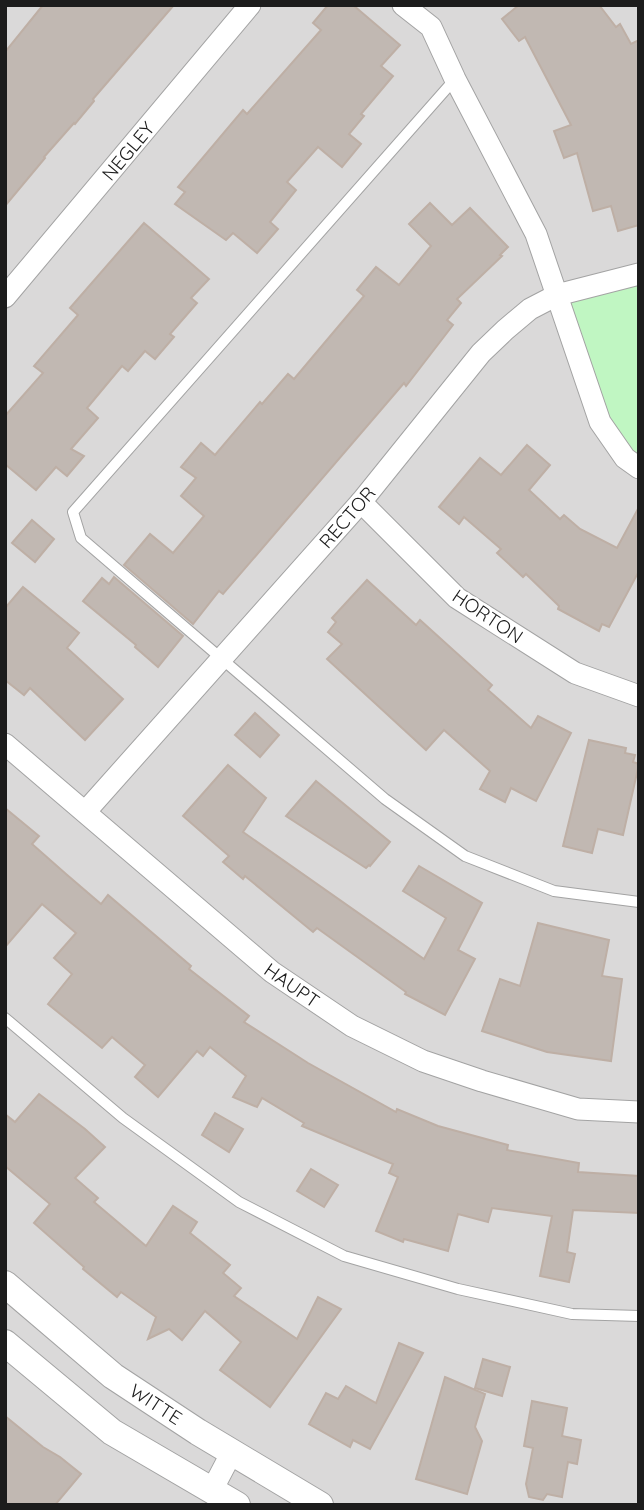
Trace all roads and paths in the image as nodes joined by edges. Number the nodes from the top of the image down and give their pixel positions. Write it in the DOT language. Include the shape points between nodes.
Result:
graph roads {
  1 [pos="250,5"];
  2 [pos="403,5"];
  3 [pos="455,79"];
  4 [pos="639,274"];
  5 [pos="556,295"];
  6 [pos="5,298"];
  7 [pos="639,468"];
  8 [pos="361,502"];
  9 [pos="222,659"];
  10 [pos="639,696"];
  11 [pos="5,744"];
  12 [pos="86,811"];
  13 [pos="639,902"];
  14 [pos="5,1018"];
  15 [pos="639,1112"];
  16 [pos="5,1284"];
  17 [pos="639,1316"];
  18 [pos="5,1343"];
  19 [pos="232,1452"];
  20 [pos="212,1490"];
  21 [pos="237,1505"];
  22 [pos="320,1505"];
  1 -- 6 [label="street, NEGLEY"];
  2 -- 3 [label="street" via="431,27"];
  3 -- 5 [label="street" via="536,234"];
  3 -- 9 [label="lane" via="74,512 81,538"];
  4 -- 5 [label="street, RECTOR"];
  5 -- 7 [label="street" via="600,422 625,458"];
  5 -- 8 [label="street, RECTOR" via="530,309 481,353"];
  8 -- 9 [label="street, RECTOR"];
  8 -- 10 [label="street, HORTON" via="457,598 575,673"];
  9 -- 12 [label="street, RECTOR"];
  9 -- 13 [label="lane" via="386,799 465,856 554,891"];
  11 -- 12 [label="street, HAUPT"];
  12 -- 15 [label="street, HAUPT" via="272,972 352,1026 423,1061 494,1084 578,1109"];
  14 -- 17 [label="lane" via="123,1118 239,1202 344,1256 458,1290 572,1314"];
  16 -- 19 [label="street, WITTE" via="113,1376"];
  18 -- 20 [label="street" via="112,1432"];
  19 -- 20 [label="street"];
  19 -- 22 [label="street, WITTE"];
  20 -- 21 [label="street"];
}
